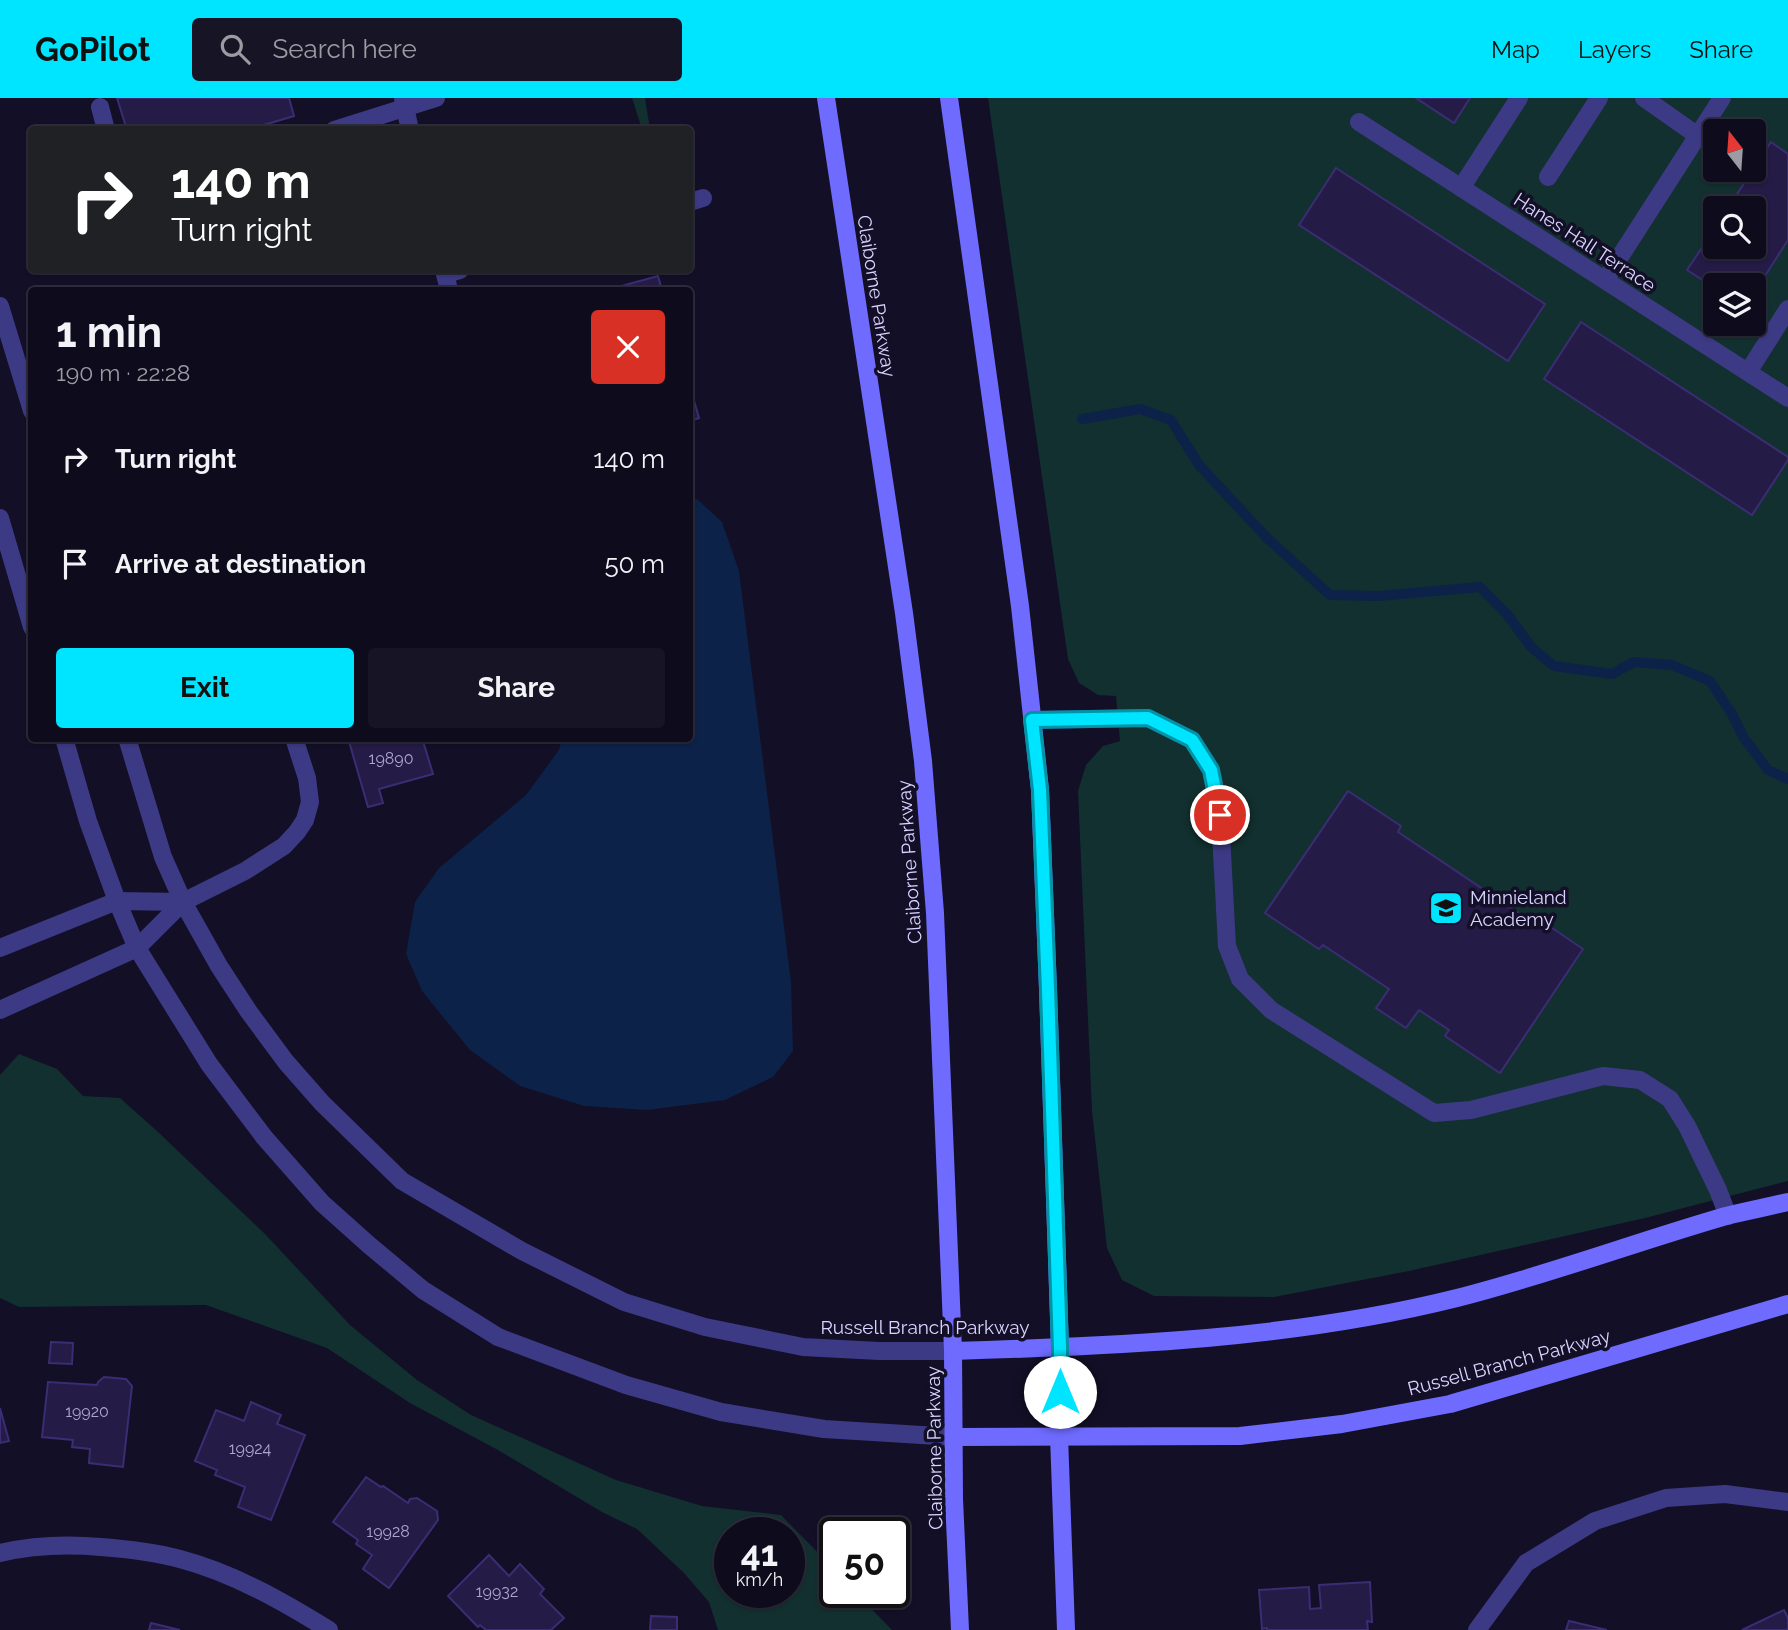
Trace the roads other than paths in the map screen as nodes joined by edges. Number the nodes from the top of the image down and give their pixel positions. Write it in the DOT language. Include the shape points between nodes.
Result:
graph roads {
  1 [pos="436,98"];
  2 [pos="826,98"];
  3 [pos="949,98"];
  4 [pos="1519,98"];
  5 [pos="1599,98"];
  6 [pos="1644,98"];
  7 [pos="1722,98"];
  8 [pos="404,103"];
  9 [pos="100,107"];
  10 [pos="1359,122"];
  11 [pos="105,126"];
  12 [pos="342,126"];
  13 [pos="409,126"];
  14 [pos="1698,136"];
  15 [pos="1548,177"];
  16 [pos="1461,188"];
  17 [pos="1605,280"];
  18 [pos="0,306"];
  19 [pos="1788,309"];
  20 [pos="1748,372"];
  21 [pos="28,398"];
  22 [pos="1788,398"];
  23 [pos="0,518"];
  24 [pos="28,613"];
  25 [pos="1032,720"];
  26 [pos="65,742"];
  27 [pos="128,742"];
  28 [pos="295,742"];
  29 [pos="117,901"];
  30 [pos="183,902"];
  31 [pos="0,948"];
  32 [pos="137,948"];
  33 [pos="0,1010"];
  34 [pos="1788,1202"];
  35 [pos="1728,1216"];
  36 [pos="1788,1304"];
  37 [pos="1060,1348"];
  38 [pos="953,1351"];
  39 [pos="1059,1436"];
  40 [pos="954,1437"];
  41 [pos="1788,1502"];
  42 [pos="0,1553"];
  43 [pos="329,1630"];
  44 [pos="960,1630"];
  45 [pos="1066,1630"];
  46 [pos="1477,1630"];
  1 -- 8 [label="street"];
  2 -- 38 [label="main road, Claiborne Parkway" via="923,761 935,913"];
  3 -- 25 [label="main road"];
  4 -- 16 [label="street"];
  5 -- 15 [label="street"];
  6 -- 14 [label="street"];
  7 -- 14 [label="street"];
  8 -- 12 [label="street"];
  8 -- 13 [label="street"];
  9 -- 11 [label="street"];
  10 -- 16 [label="street, Hanes Hall Terrace"];
  14 -- 17 [label="street"];
  16 -- 17 [label="street, Hanes Hall Terrace"];
  17 -- 20 [label="street, Hanes Hall Terrace"];
  18 -- 21 [label="street"];
  19 -- 20 [label="street"];
  20 -- 22 [label="street, Hanes Hall Terrace"];
  23 -- 24 [label="street"];
  25 -- 35 [label="street" via="1148,718 1192,740 1211,770 1220,815 1227,946 1240,979 1271,1010 1434,1113 1471,1110 1603,1076 1640,1080 1670,1099"];
  25 -- 37 [label="main road" via="1040,790"];
  26 -- 29 [label="street, Russell Branch Parkway"];
  27 -- 30 [label="street, Russell Branch Parkway" via="163,857"];
  28 -- 30 [label="street" via="310,802 297,832 245,871"];
  29 -- 30 [label="street"];
  29 -- 31 [label="street"];
  29 -- 32 [label="street, Russell Branch Parkway"];
  30 -- 32 [label="street"];
  30 -- 38 [label="street, Russell Branch Parkway" via="249,1012 322,1103 402,1181 522,1251 624,1302 705,1327 803,1347"];
  32 -- 33 [label="street"];
  32 -- 40 [label="street, Russell Branch Parkway" via="209,1064 322,1203 423,1290 498,1337 626,1385 721,1412 824,1429"];
  34 -- 35 [label="main road, Russell Branch Parkway"];
  35 -- 37 [label="main road, Russell Branch Parkway" via="1458,1298 1367,1318 1272,1332"];
  36 -- 39 [label="main road, Russell Branch Parkway" via="1450,1404 1342,1424 1240,1436"];
  37 -- 38 [label="main road, Russell Branch Parkway"];
  37 -- 39 [label="main road"];
  38 -- 40 [label="main road, Claiborne Parkway"];
  39 -- 40 [label="main road, Russell Branch Parkway"];
  39 -- 45 [label="main road"];
  40 -- 44 [label="main road, Claiborne Parkway"];
  41 -- 46 [label="street" via="1725,1494 1666,1498 1595,1521 1526,1563"];
  42 -- 43 [label="street" via="69,1544 181,1559 286,1603"];
}
